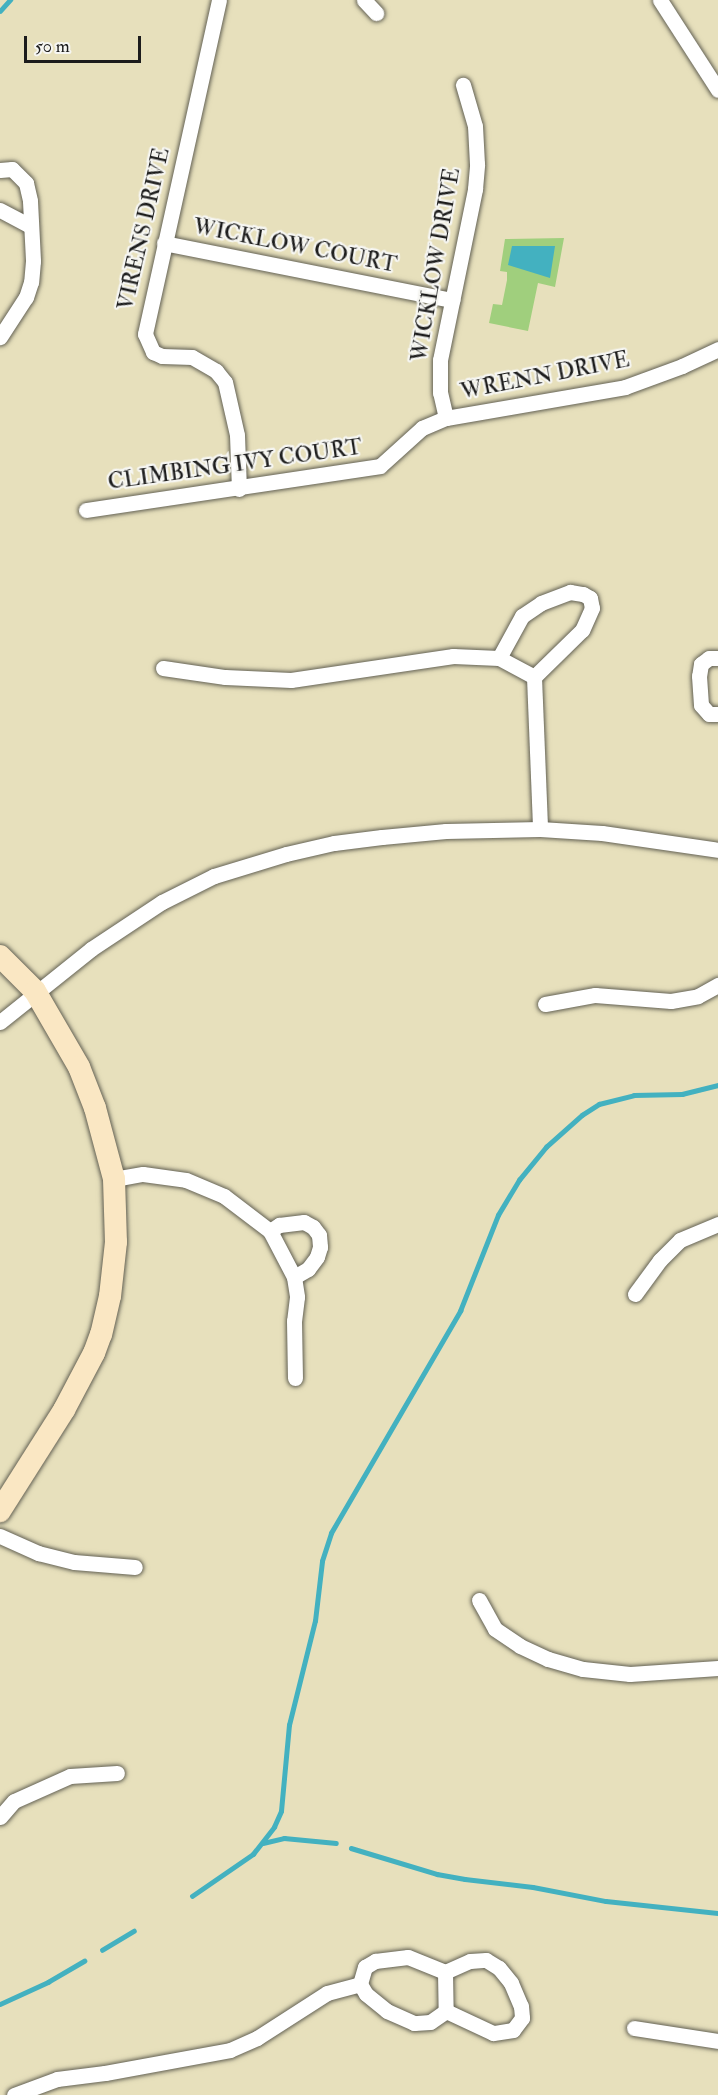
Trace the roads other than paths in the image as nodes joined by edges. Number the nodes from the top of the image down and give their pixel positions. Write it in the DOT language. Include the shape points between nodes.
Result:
graph roads {
  1 [pos="219,0"];
  2 [pos="364,0"];
  3 [pos="660,0"];
  4 [pos="376,13"];
  5 [pos="464,85"];
  6 [pos="718,90"];
  7 [pos="0,170"];
  8 [pos="0,210"];
  9 [pos="30,226"];
  10 [pos="164,243"];
  11 [pos="452,300"];
  12 [pos="0,337"];
  13 [pos="718,349"];
  14 [pos="446,418"];
  15 [pos="239,489"];
  16 [pos="86,510"];
  17 [pos="499,658"];
  18 [pos="718,658"];
  19 [pos="163,668"];
  20 [pos="534,677"];
  21 [pos="718,714"];
  22 [pos="540,829"];
  23 [pos="718,850"];
  24 [pos="0,956"];
  25 [pos="718,986"];
  26 [pos="35,991"];
  27 [pos="544,1004"];
  28 [pos="0,1022"];
  29 [pos="114,1179"];
  30 [pos="718,1224"];
  31 [pos="270,1231"];
  32 [pos="294,1277"];
  33 [pos="635,1294"];
  34 [pos="295,1378"];
  35 [pos="0,1511"];
  36 [pos="0,1536"];
  37 [pos="135,1567"];
  38 [pos="479,1600"];
  39 [pos="718,1668"];
  40 [pos="117,1773"];
  41 [pos="0,1817"];
  42 [pos="445,1972"];
  43 [pos="360,1984"];
  44 [pos="446,2011"];
  45 [pos="634,2028"];
  46 [pos="718,2041"];
  47 [pos="14,2095"];
  1 -- 10 [label="street, VIRENS DRIVE"];
  2 -- 4 [label="street"];
  3 -- 6 [label="street"];
  5 -- 11 [label="street, WICKLOW DRIVE" via="475,126 477,164"];
  7 -- 9 [label="street" via="12,169 26,183"];
  8 -- 9 [label="street"];
  9 -- 12 [label="street" via="32,282"];
  10 -- 11 [label="street, WICKLOW COURT"];
  10 -- 15 [label="street, VIRENS DRIVE" via="145,334 153,352 192,357 216,371 225,382 237,435"];
  11 -- 14 [label="street, WICKLOW DRIVE" via="439,377"];
  13 -- 14 [label="street, WRENN DRIVE" via="626,387"];
  14 -- 15 [label="street, CLIMBING IVY COURT" via="422,428 380,466"];
  15 -- 16 [label="street, CLIMBING IVY COURT"];
  17 -- 19 [label="street" via="453,656 291,680 225,677"];
  17 -- 20 [label="street"];
  17 -- 20 [label="street" via="522,616 541,603 570,592 590,598 592,608 582,630"];
  18 -- 21 [label="street" via="700,664 699,676 702,705 710,714"];
  20 -- 22 [label="street"];
  22 -- 23 [label="street" via="602,833"];
  22 -- 26 [label="street" via="381,837 334,843 246,865 214,876 153,907"];
  24 -- 26 [label="street"];
  25 -- 27 [label="street" via="698,996 670,1001 595,994"];
  26 -- 28 [label="street"];
  26 -- 29 [label="street" via="79,1067 95,1108"];
  29 -- 31 [label="street" via="143,1174 186,1180 224,1196"];
  29 -- 35 [label="street" via="114,1266 101,1334 64,1410"];
  30 -- 33 [label="street" via="681,1240 660,1260"];
  31 -- 32 [label="street"];
  31 -- 32 [label="street" via="279,1225 304,1222 319,1234 317,1257 308,1269"];
  32 -- 34 [label="street"];
  36 -- 37 [label="street" via="74,1562"];
  38 -- 39 [label="street" via="495,1629 520,1646 583,1669 630,1674"];
  40 -- 41 [label="street" via="70,1776 14,1802"];
  42 -- 43 [label="street" via="408,1957 386,1959 365,1967"];
  42 -- 44 [label="street"];
  42 -- 44 [label="street" via="470,1961 486,1960 511,1983 522,2018 513,2030 493,2033"];
  43 -- 44 [label="street" via="387,2011 414,2023 430,2022"];
  43 -- 47 [label="street" via="327,1993 257,2038 230,2050 57,2079"];
  45 -- 46 [label="street"];
}
